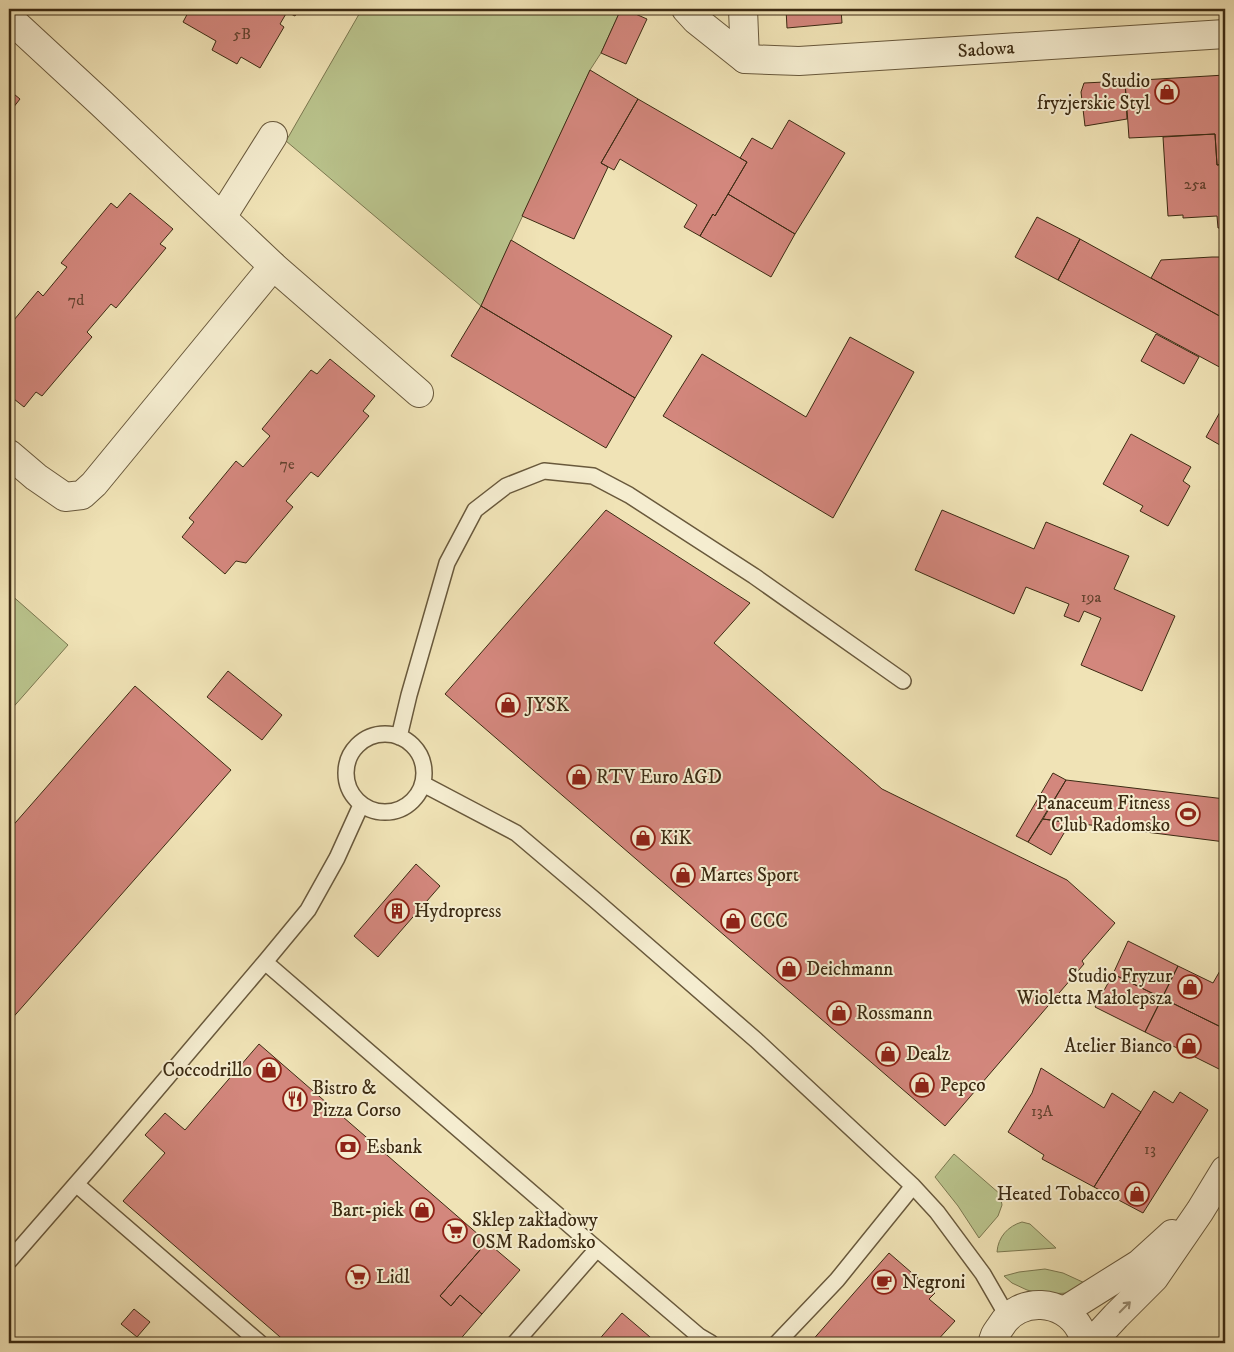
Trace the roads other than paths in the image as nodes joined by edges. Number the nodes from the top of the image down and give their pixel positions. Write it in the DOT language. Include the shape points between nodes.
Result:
graph roads {
  1 [pos="686,9"];
  2 [pos="743,9"];
  3 [pos="9,18"];
  4 [pos="1225,34"];
  5 [pos="745,59"];
  6 [pos="273,136"];
  7 [pos="222,217"];
  8 [pos="273,266"];
  9 [pos="419,393"];
  10 [pos="9,454"];
  11 [pos="903,681"];
  12 [pos="400,737"];
  13 [pos="423,784"];
  14 [pos="361,805"];
  15 [pos="265,962"];
  16 [pos="1225,1170"];
  17 [pos="76,1184"];
  18 [pos="913,1186"];
  19 [pos="1200,1211"];
  20 [pos="596,1249"];
  21 [pos="9,1261"];
  22 [pos="1064,1312"];
  23 [pos="1005,1318"];
  24 [pos="260,1343"];
  25 [pos="515,1343"];
  26 [pos="711,1343"];
  27 [pos="777,1343"];
  28 [pos="993,1343"];
  29 [pos="1086,1343"];
  30 [pos="1092,1343"];
  1 -- 5 [label="street"];
  2 -- 5 [label="street"];
  3 -- 7 [label="street"];
  4 -- 5 [label="street, Sadowa" via="799,61"];
  6 -- 7 [label="street"];
  7 -- 8 [label="street"];
  8 -- 9 [label="street"];
  8 -- 10 [label="street" via="82,495 65,497"];
  11 -- 12 [label="lane" via="754,576 628,495 593,476 544,471 506,486 476,510 447,563 408,695"];
  12 -- 13 [label="lane" via="415,748 423,765"];
  12 -- 14 [label="lane" via="381,734 363,740 350,754 345,772 350,790"];
  13 -- 14 [label="lane" via="414,800 398,810 379,812"];
  13 -- 18 [label="lane" via="516,833 531,845 756,1040"];
  14 -- 15 [label="lane" via="308,910"];
  15 -- 17 [label="lane"];
  15 -- 20 [label="lane"];
  16 -- 19 [label="street"];
  17 -- 21 [label="lane"];
  17 -- 24 [label="lane"];
  18 -- 23 [label="lane" via="937,1212 983,1274"];
  18 -- 27 [label="lane" via="837,1280"];
  19 -- 22 [label="street" via="1139,1264"];
  30 -- 19 [label="street, one-way" via="1154,1278"];
  20 -- 25 [label="lane"];
  20 -- 26 [label="lane"];
  22 -- 23 [label="street" via="1050,1306 1034,1305 1018,1309"];
  22 -- 29 [label="street" via="1076,1322"];
  23 -- 28 [label="street"];
}
